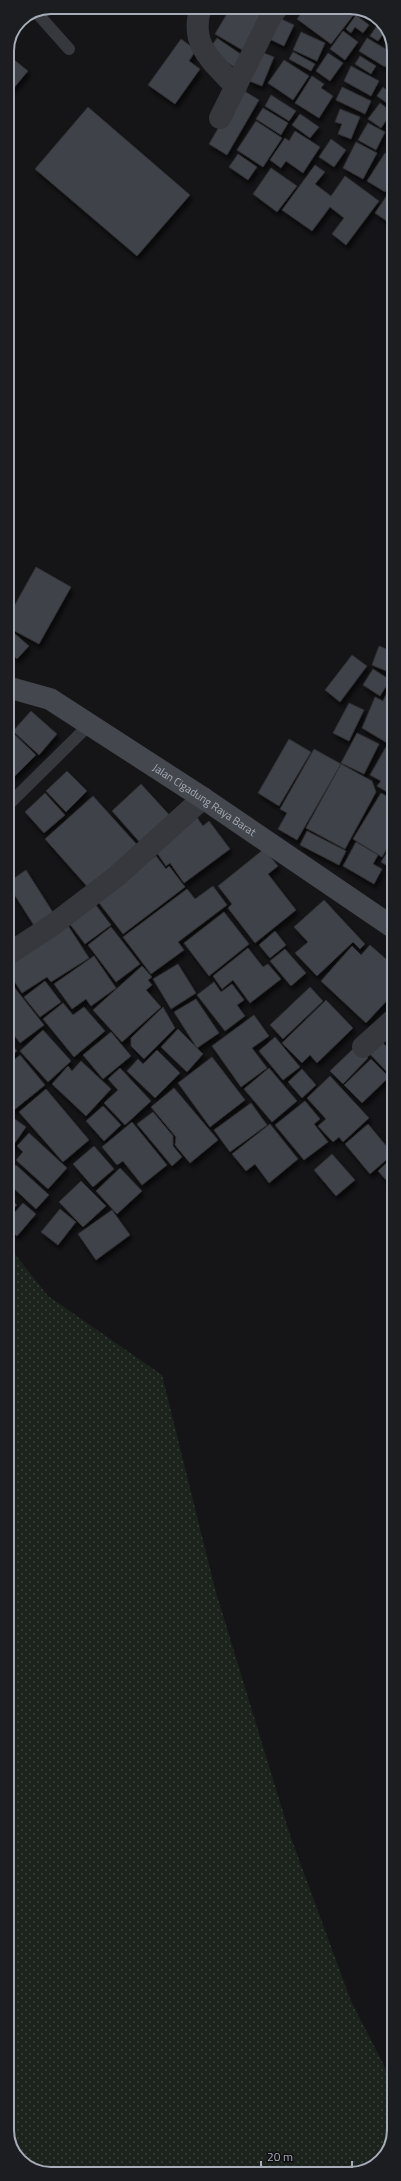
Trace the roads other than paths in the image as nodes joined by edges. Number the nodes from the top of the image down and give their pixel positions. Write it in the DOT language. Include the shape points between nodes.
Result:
graph roads {
  1 [pos="200,14"];
  2 [pos="273,14"];
  3 [pos="40,16"];
  4 [pos="69,49"];
  5 [pos="236,87"];
  6 [pos="220,118"];
  7 [pos="14,689"];
  8 [pos="89,725"];
  9 [pos="203,798"];
  10 [pos="14,799"];
  11 [pos="387,923"];
  12 [pos="14,951"];
  13 [pos="387,1026"];
  14 [pos="363,1048"];
  1 -- 5 [label="street" via="198,31 203,51"];
  2 -- 5 [label="street"];
  3 -- 4 [label="lane"];
  5 -- 6 [label="street"];
  7 -- 8 [label="street, Jalan Cigadung Raya Barat" via="50,699"];
  8 -- 9 [label="street, Jalan Cigadung Raya Barat"];
  8 -- 10 [label="lane"];
  9 -- 11 [label="street, Jalan Cigadung Raya Barat"];
  9 -- 12 [label="street" via="117,876"];
  13 -- 14 [label="street"];
}
